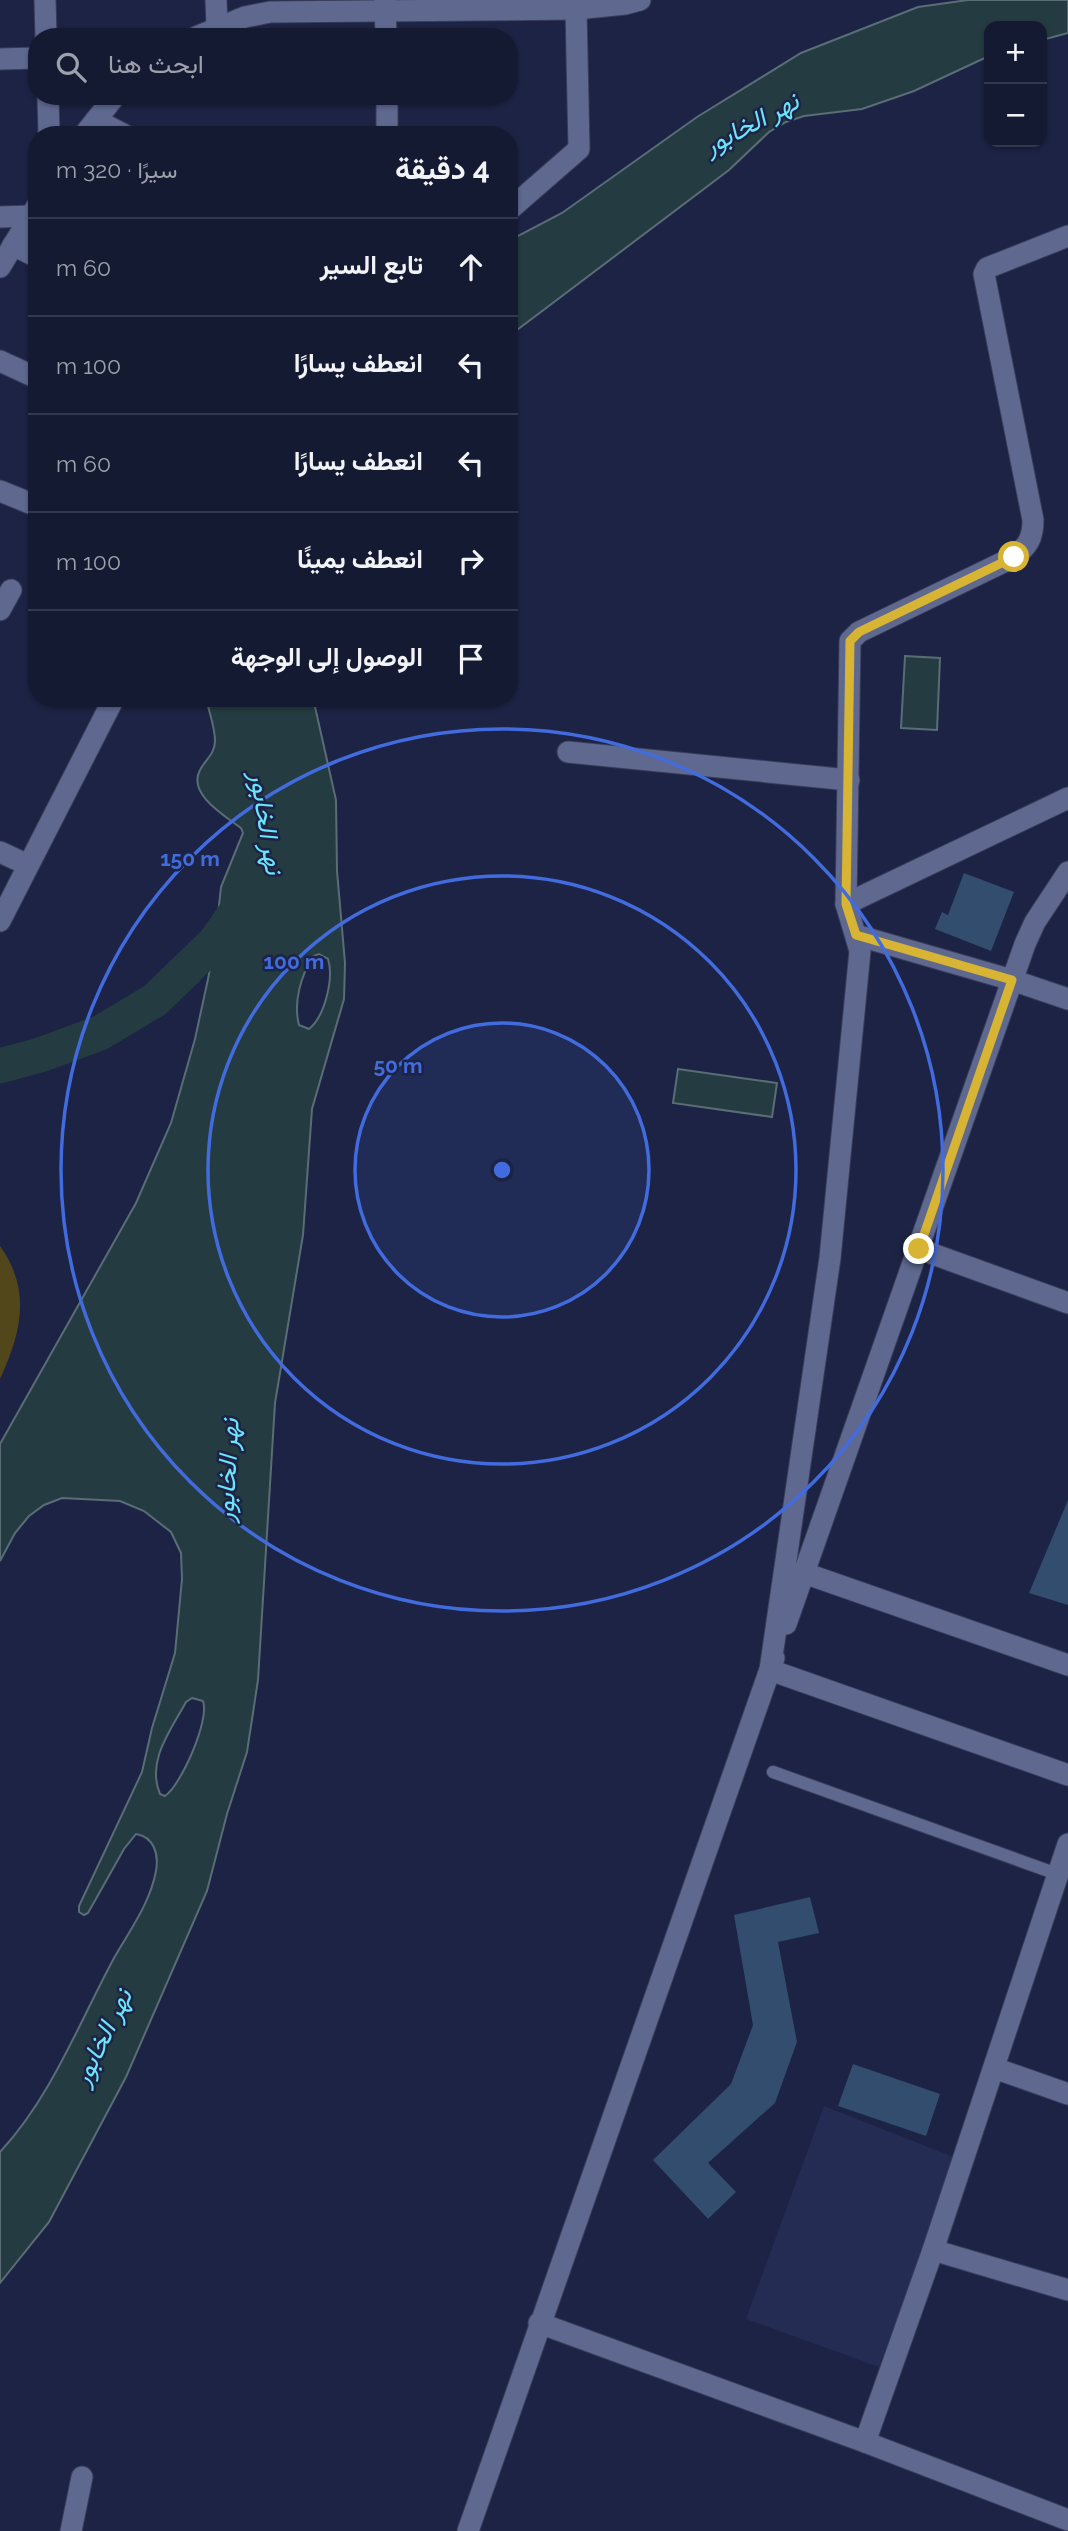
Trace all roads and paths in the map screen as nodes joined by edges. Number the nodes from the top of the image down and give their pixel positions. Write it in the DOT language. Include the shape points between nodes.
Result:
graph roads {
  1 [pos="44,0"];
  2 [pos="216,0"];
  3 [pos="640,0"];
  4 [pos="385,5"];
  5 [pos="569,6"];
  6 [pos="217,26"];
  7 [pos="46,28"];
  8 [pos="213,28"];
  9 [pos="386,28"];
  10 [pos="28,58"];
  11 [pos="0,59"];
  12 [pos="48,105"];
  13 [pos="108,105"];
  14 [pos="387,105"];
  15 [pos="49,126"];
  16 [pos="91,126"];
  17 [pos="387,126"];
  18 [pos="518,202"];
  19 [pos="28,212"];
  20 [pos="0,216"];
  21 [pos="28,221"];
  22 [pos="1068,236"];
  23 [pos="13,245"];
  24 [pos="28,252"];
  25 [pos="0,267"];
  26 [pos="0,361"];
  27 [pos="28,374"];
  28 [pos="0,491"];
  29 [pos="28,502"];
  30 [pos="11,590"];
  31 [pos="0,610"];
  32 [pos="109,707"];
  33 [pos="568,752"];
  34 [pos="849,780"];
  35 [pos="1068,799"];
  36 [pos="0,852"];
  37 [pos="28,865"];
  38 [pos="1068,873"];
  39 [pos="846,904"];
  40 [pos="0,921"];
  41 [pos="856,935"];
  42 [pos="1012,980"];
  43 [pos="1068,999"];
  44 [pos="919,1249"];
  45 [pos="1068,1303"];
  46 [pos="804,1573"];
  47 [pos="1068,1665"];
  48 [pos="770,1670"];
  49 [pos="773,1772"];
  50 [pos="1068,1775"];
  51 [pos="1068,1844"];
  52 [pos="1058,1874"];
  53 [pos="994,2068"];
  54 [pos="1068,2094"];
  55 [pos="933,2250"];
  56 [pos="1068,2290"];
  57 [pos="539,2323"];
  58 [pos="865,2442"];
  59 [pos="82,2477"];
  60 [pos="1056,2522"];
  61 [pos="71,2531"];
  62 [pos="468,2531"];
  1 -- 7 [label="street"];
  2 -- 6 [label="street"];
  3 -- 5 [label="street"];
  4 -- 5 [label="street"];
  4 -- 6 [label="street" via="270,12"];
  4 -- 9 [label="street"];
  5 -- 18 [label="street" via="579,149"];
  6 -- 8 [label="street"];
  10 -- 11 [label="street"];
  12 -- 15 [label="street"];
  13 -- 16 [label="street"];
  14 -- 17 [label="street"];
  19 -- 20 [label="street"];
  21 -- 23 [label="street"];
  22 -- 34 [label="street" via="987,268 984,274 1033,535 1014,557 859,632 850,641"];
  23 -- 24 [label="street"];
  23 -- 25 [label="street"];
  26 -- 27 [label="street"];
  28 -- 29 [label="street"];
  30 -- 31 [label="street"];
  32 -- 37 [label="street"];
  33 -- 34 [label="street"];
  34 -- 39 [label="street"];
  35 -- 39 [label="street"];
  36 -- 37 [label="street"];
  37 -- 40 [label="street"];
  38 -- 42 [label="street" via="1035,922"];
  39 -- 41 [label="street"];
  41 -- 42 [label="street"];
  41 -- 48 [label="street" via="860,951 830,1258"];
  42 -- 43 [label="street"];
  42 -- 44 [label="street"];
  44 -- 45 [label="street"];
  44 -- 46 [label="street"];
  46 -- 47 [label="street"];
  46 -- 48 [label="street"];
  48 -- 50 [label="street"];
  48 -- 57 [label="street"];
  49 -- 52 [label="lane"];
  51 -- 52 [label="street"];
  52 -- 53 [label="street"];
  53 -- 54 [label="street"];
  53 -- 55 [label="street"];
  55 -- 56 [label="street"];
  55 -- 58 [label="street"];
  57 -- 58 [label="street"];
  57 -- 62 [label="street"];
  58 -- 60 [label="street"];
  59 -- 61 [label="street"];
}
